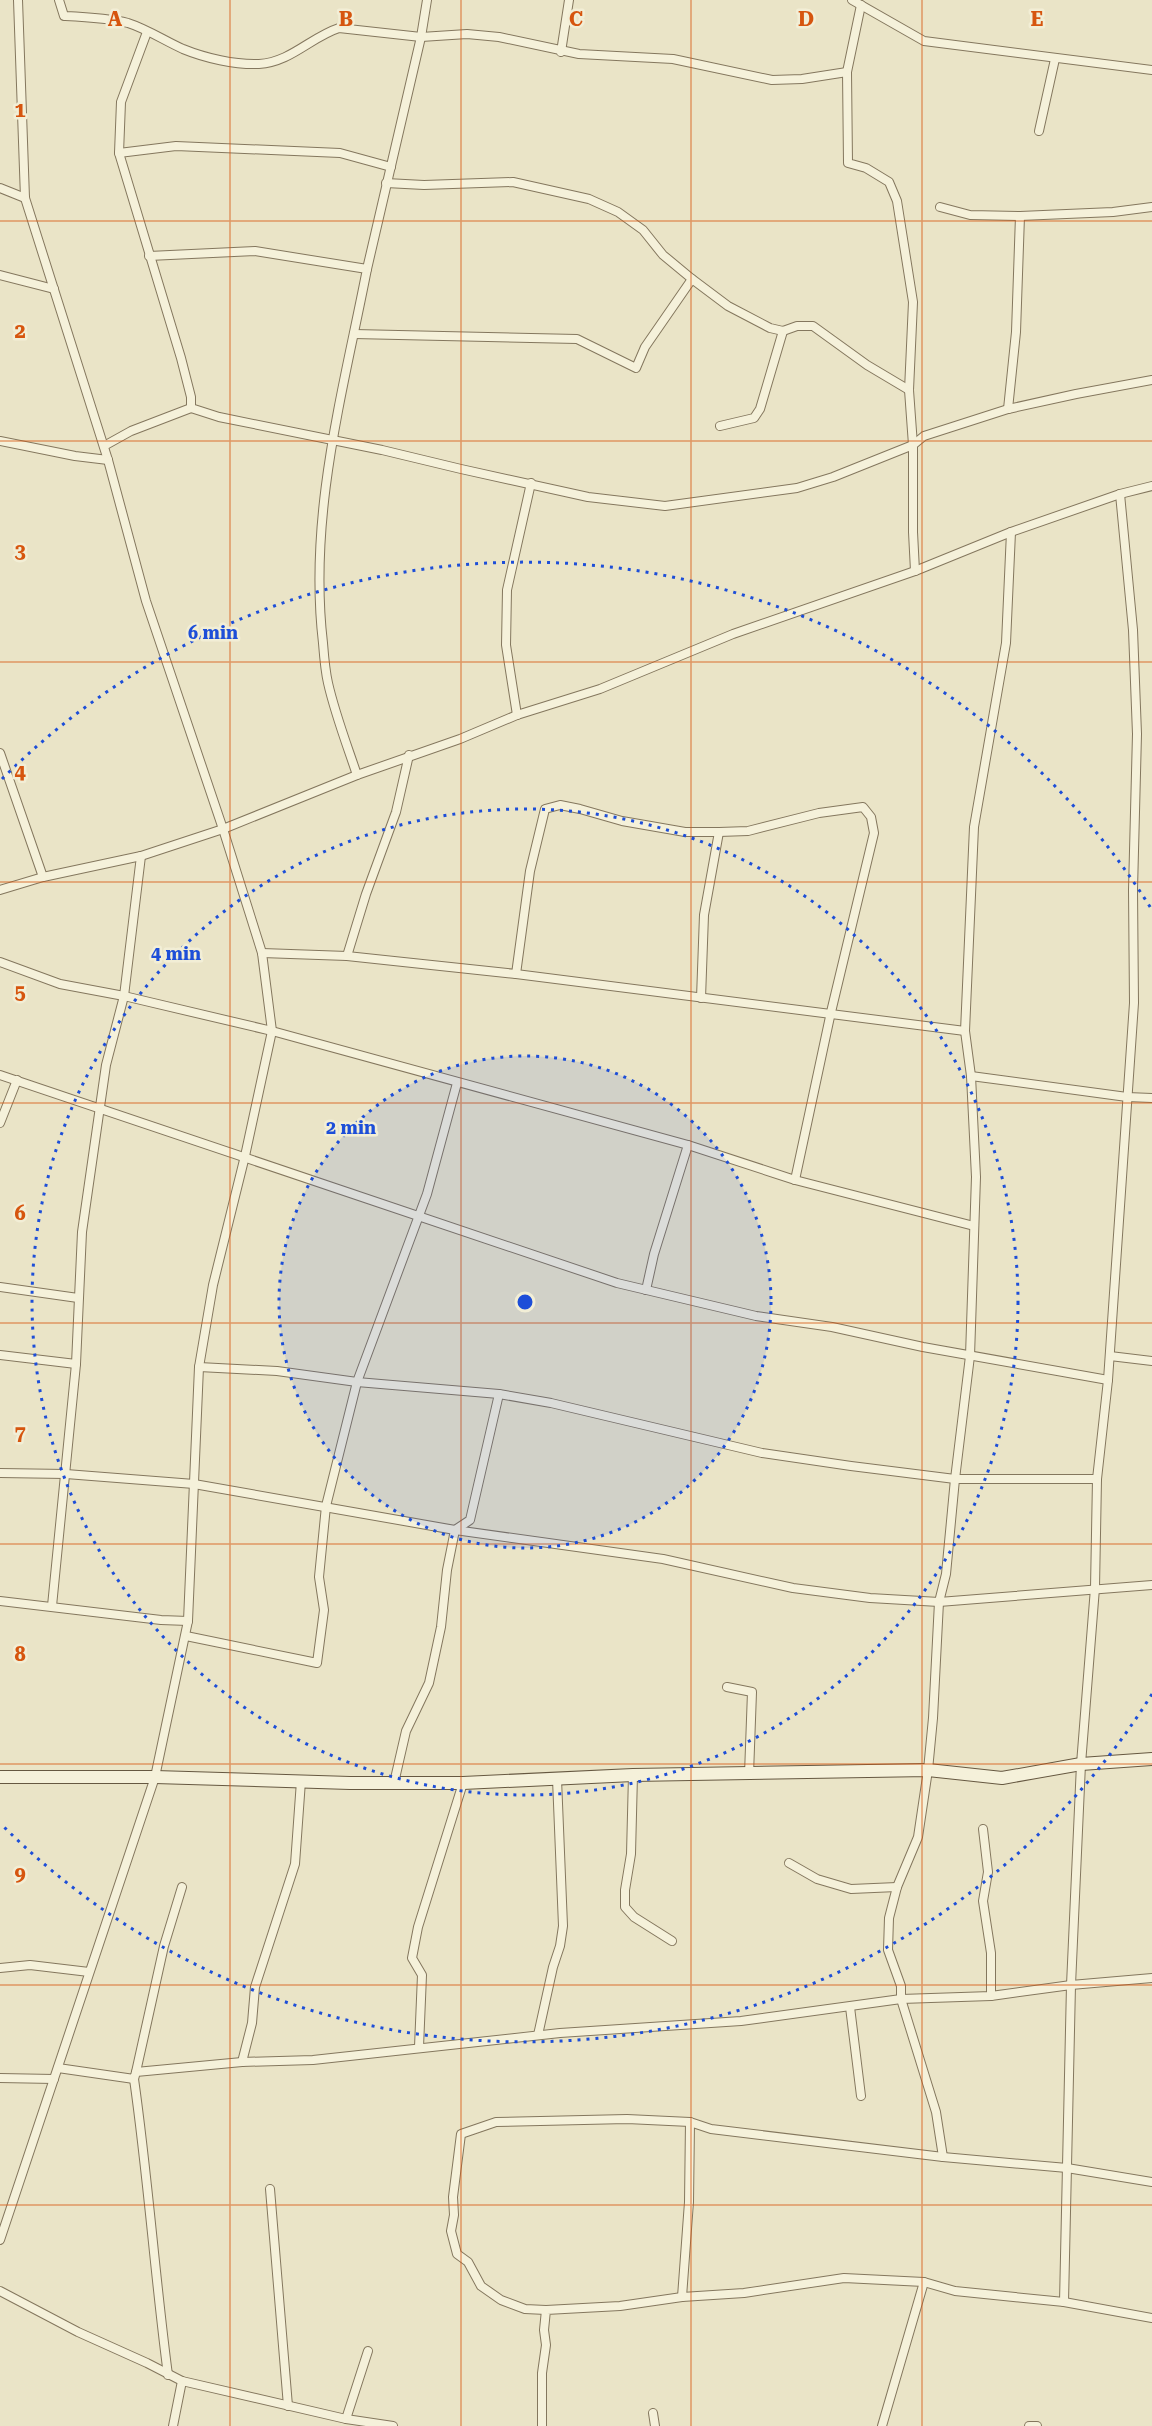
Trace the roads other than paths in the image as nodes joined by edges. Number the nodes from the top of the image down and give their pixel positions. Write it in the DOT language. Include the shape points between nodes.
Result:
graph roads {
  1 [pos="18,0"];
  2 [pos="59,0"];
  3 [pos="427,0"];
  4 [pos="569,0"];
  5 [pos="852,0"];
  6 [pos="861,5"];
  7 [pos="147,32"];
  8 [pos="421,37"];
  9 [pos="561,51"];
  10 [pos="1055,59"];
  11 [pos="1152,70"];
  12 [pos="847,72"];
  13 [pos="1039,131"];
  14 [pos="119,153"];
  15 [pos="391,166"];
  16 [pos="386,183"];
  17 [pos="0,188"];
  18 [pos="25,198"];
  19 [pos="939,207"];
  20 [pos="1152,207"];
  21 [pos="1020,216"];
  22 [pos="149,256"];
  23 [pos="367,269"];
  24 [pos="0,275"];
  25 [pos="692,279"];
  26 [pos="54,289"];
  27 [pos="783,331"];
  28 [pos="354,334"];
  29 [pos="1152,380"];
  30 [pos="909,390"];
  31 [pos="191,408"];
  32 [pos="1008,409"];
  33 [pos="720,426"];
  34 [pos="0,441"];
  35 [pos="332,441"];
  36 [pos="913,445"];
  37 [pos="104,446"];
  38 [pos="108,460"];
  39 [pos="531,483"];
  40 [pos="1152,486"];
  41 [pos="1120,494"];
  42 [pos="1011,532"];
  43 [pos="915,571"];
  44 [pos="517,715"];
  45 [pos="0,753"];
  46 [pos="409,755"];
  47 [pos="357,775"];
  48 [pos="223,829"];
  49 [pos="719,832"];
  50 [pos="141,856"];
  51 [pos="42,877"];
  52 [pos="0,890"];
  53 [pos="262,953"];
  54 [pos="347,956"];
  55 [pos="0,962"];
  56 [pos="516,974"];
  57 [pos="124,996"];
  58 [pos="701,998"];
  59 [pos="831,1012"];
  60 [pos="272,1030"];
  61 [pos="965,1031"];
  62 [pos="0,1074"];
  63 [pos="971,1076"];
  64 [pos="17,1080"];
  65 [pos="457,1083"];
  66 [pos="1127,1097"];
  67 [pos="1152,1098"];
  68 [pos="100,1108"];
  69 [pos="0,1123"];
  70 [pos="688,1145"];
  71 [pos="245,1156"];
  72 [pos="795,1180"];
  73 [pos="419,1218"];
  74 [pos="974,1226"];
  75 [pos="0,1287"];
  76 [pos="646,1290"];
  77 [pos="78,1298"];
  78 [pos="0,1355"];
  79 [pos="970,1356"];
  80 [pos="1110,1356"];
  81 [pos="1152,1361"];
  82 [pos="76,1364"];
  83 [pos="199,1367"];
  84 [pos="1108,1380"];
  85 [pos="357,1382"];
  86 [pos="499,1394"];
  87 [pos="0,1473"];
  88 [pos="66,1473"];
  89 [pos="955,1479"];
  90 [pos="1097,1479"];
  91 [pos="194,1484"];
  92 [pos="326,1506"];
  93 [pos="455,1530"];
  94 [pos="1152,1585"];
  95 [pos="1095,1588"];
  96 [pos="0,1601"];
  97 [pos="939,1602"];
  98 [pos="52,1606"];
  99 [pos="188,1621"];
  100 [pos="186,1636"];
  101 [pos="727,1687"];
  102 [pos="1152,1759"];
  103 [pos="1081,1764"];
  104 [pos="928,1770"];
  105 [pos="749,1774"];
  106 [pos="633,1775"];
  107 [pos="0,1777"];
  108 [pos="155,1777"];
  109 [pos="557,1779"];
  110 [pos="301,1781"];
  111 [pos="394,1783"];
  112 [pos="463,1783"];
  113 [pos="983,1829"];
  114 [pos="789,1863"];
  115 [pos="182,1887"];
  116 [pos="897,1887"];
  117 [pos="672,1941"];
  118 [pos="0,1968"];
  119 [pos="89,1972"];
  120 [pos="1152,1978"];
  121 [pos="1071,1985"];
  122 [pos="991,1996"];
  123 [pos="901,2000"];
  124 [pos="850,2007"];
  125 [pos="538,2035"];
  126 [pos="419,2047"];
  127 [pos="242,2062"];
  128 [pos="58,2068"];
  129 [pos="135,2075"];
  130 [pos="0,2078"];
  131 [pos="54,2079"];
  132 [pos="861,2096"];
  133 [pos="690,2122"];
  134 [pos="943,2157"];
  135 [pos="1067,2168"];
  136 [pos="1152,2182"];
  137 [pos="270,2189"];
  138 [pos="0,2240"];
  139 [pos="924,2282"];
  140 [pos="0,2291"];
  141 [pos="682,2297"];
  142 [pos="1065,2302"];
  143 [pos="546,2310"];
  144 [pos="1152,2318"];
  145 [pos="368,2350"];
  146 [pos="168,2375"];
  147 [pos="182,2381"];
  148 [pos="288,2406"];
  149 [pos="653,2413"];
  150 [pos="346,2419"];
  151 [pos="173,2426"];
  152 [pos="393,2426"];
  153 [pos="542,2426"];
  154 [pos="655,2426"];
  155 [pos="882,2426"];
  156 [pos="1029,2426"];
  157 [pos="1037,2426"];
  1 -- 18 [label="street"];
  2 -- 7 [label="street" via="64,16 129,23"];
  3 -- 8 [label="street"];
  4 -- 9 [label="street"];
  5 -- 6 [label="street"];
  6 -- 10 [label="street" via="924,41"];
  6 -- 12 [label="street"];
  7 -- 8 [label="street" via="208,58 260,64 295,53 339,28"];
  7 -- 14 [label="street" via="121,102"];
  8 -- 9 [label="street" via="499,37"];
  8 -- 15 [label="street"];
  9 -- 12 [label="street" via="673,59 772,80"];
  10 -- 11 [label="street"];
  10 -- 13 [label="street"];
  12 -- 30 [label="street" via="848,163 866,168 889,182 897,201 913,302"];
  14 -- 15 [label="street" via="176,146 340,153"];
  14 -- 22 [label="street"];
  15 -- 16 [label="street"];
  16 -- 23 [label="street"];
  16 -- 25 [label="street" via="513,182 589,199 618,212 643,230 663,255"];
  17 -- 18 [label="street"];
  18 -- 26 [label="street"];
  19 -- 21 [label="street" via="970,215"];
  20 -- 21 [label="street"];
  21 -- 32 [label="street" via="1016,332"];
  22 -- 23 [label="street" via="255,251"];
  22 -- 31 [label="street" via="181,358"];
  23 -- 28 [label="street"];
  24 -- 26 [label="street"];
  25 -- 27 [label="street" via="728,306"];
  25 -- 28 [label="street" via="645,347 636,368 577,339"];
  26 -- 37 [label="street"];
  27 -- 30 [label="street" via="813,326"];
  27 -- 33 [label="street" via="760,409 754,418"];
  28 -- 35 [label="street"];
  29 -- 32 [label="street"];
  30 -- 36 [label="street"];
  31 -- 35 [label="street"];
  31 -- 37 [label="street" via="131,430"];
  32 -- 36 [label="street" via="924,436"];
  34 -- 38 [label="street"];
  35 -- 39 [label="street"];
  35 -- 47 [label="street" via="323,497 319,612 327,683"];
  36 -- 39 [label="street" via="797,488 665,506 588,497"];
  36 -- 43 [label="street"];
  37 -- 38 [label="street"];
  38 -- 48 [label="street" via="146,601"];
  39 -- 44 [label="street" via="507,590 506,645"];
  40 -- 41 [label="street"];
  41 -- 42 [label="street"];
  41 -- 66 [label="street" via="1133,630 1137,734 1134,1003"];
  42 -- 43 [label="street"];
  42 -- 61 [label="street" via="1006,643 974,827"];
  43 -- 44 [label="street" via="733,634 600,689"];
  44 -- 46 [label="street"];
  45 -- 51 [label="street"];
  46 -- 47 [label="street"];
  46 -- 54 [label="street" via="396,812"];
  47 -- 48 [label="street"];
  48 -- 50 [label="street"];
  48 -- 53 [label="street"];
  49 -- 56 [label="street" via="685,832 560,806 545,809 530,871"];
  49 -- 58 [label="street" via="704,915"];
  49 -- 59 [label="street" via="748,831 819,813 863,807 871,817 874,833"];
  50 -- 51 [label="street"];
  50 -- 57 [label="street"];
  51 -- 52 [label="street"];
  53 -- 54 [label="street"];
  53 -- 60 [label="street"];
  54 -- 56 [label="street"];
  55 -- 57 [label="street" via="60,984"];
  56 -- 58 [label="street"];
  57 -- 60 [label="street"];
  57 -- 68 [label="street" via="106,1065"];
  58 -- 59 [label="street"];
  59 -- 61 [label="street"];
  59 -- 72 [label="street"];
  60 -- 65 [label="street"];
  60 -- 71 [label="street"];
  61 -- 63 [label="street"];
  62 -- 64 [label="street"];
  63 -- 66 [label="street"];
  63 -- 74 [label="street"];
  64 -- 68 [label="street"];
  64 -- 69 [label="street"];
  65 -- 70 [label="street"];
  65 -- 73 [label="street"];
  66 -- 67 [label="street"];
  66 -- 80 [label="street"];
  68 -- 71 [label="street"];
  68 -- 77 [label="street" via="82,1232"];
  70 -- 72 [label="street"];
  70 -- 76 [label="street"];
  71 -- 73 [label="street"];
  71 -- 83 [label="street" via="213,1285"];
  72 -- 74 [label="street"];
  73 -- 76 [label="street"];
  73 -- 85 [label="street"];
  74 -- 79 [label="street"];
  75 -- 77 [label="street"];
  76 -- 79 [label="street" via="756,1316 832,1327"];
  77 -- 82 [label="street"];
  78 -- 82 [label="street"];
  79 -- 84 [label="street"];
  79 -- 89 [label="street"];
  80 -- 81 [label="street"];
  80 -- 84 [label="street"];
  82 -- 88 [label="street"];
  83 -- 85 [label="street" via="277,1371"];
  83 -- 91 [label="street"];
  84 -- 90 [label="street"];
  85 -- 86 [label="street"];
  85 -- 92 [label="street"];
  86 -- 89 [label="street" via="762,1453"];
  86 -- 93 [label="street" via="470,1520"];
  87 -- 88 [label="street"];
  88 -- 91 [label="street"];
  88 -- 98 [label="street"];
  89 -- 90 [label="street"];
  89 -- 97 [label="street" via="946,1574"];
  90 -- 95 [label="street"];
  91 -- 92 [label="street"];
  91 -- 99 [label="street"];
  92 -- 93 [label="street"];
  92 -- 100 [label="street" via="319,1577 324,1610 317,1663"];
  93 -- 97 [label="street" via="663,1559 793,1588"];
  93 -- 111 [label="street" via="429,1683 406,1731"];
  94 -- 95 [label="street"];
  95 -- 97 [label="street"];
  95 -- 103 [label="street"];
  96 -- 98 [label="street"];
  97 -- 104 [label="street"];
  98 -- 99 [label="street"];
  99 -- 100 [label="street"];
  100 -- 108 [label="street"];
  101 -- 105 [label="street" via="752,1692"];
  102 -- 103 [label="street"];
  103 -- 104 [label="street" via="1002,1778"];
  103 -- 121 [label="street"];
  104 -- 105 [label="street"];
  104 -- 116 [label="street" via="918,1837"];
  105 -- 106 [label="street"];
  106 -- 109 [label="street"];
  106 -- 117 [label="street" via="625,1908"];
  107 -- 108 [label="street"];
  108 -- 110 [label="street"];
  108 -- 119 [label="street"];
  109 -- 112 [label="street"];
  109 -- 125 [label="street" via="563,1926"];
  110 -- 111 [label="street"];
  110 -- 127 [label="street" via="295,1864 255,1987 252,2023"];
  111 -- 112 [label="street"];
  112 -- 126 [label="street" via="412,1958 422,1975"];
  113 -- 122 [label="street" via="988,1872 983,1901 991,1953"];
  114 -- 116 [label="street" via="817,1879 851,1889"];
  115 -- 129 [label="street" via="164,1946"];
  116 -- 123 [label="street" via="889,1918 888,1950 901,1986"];
  118 -- 119 [label="street" via="30,1965"];
  119 -- 128 [label="street"];
  120 -- 121 [label="street"];
  121 -- 122 [label="street"];
  121 -- 135 [label="street"];
  122 -- 123 [label="street"];
  123 -- 124 [label="street"];
  123 -- 134 [label="street" via="936,2112"];
  124 -- 125 [label="street" via="741,2020"];
  124 -- 132 [label="street"];
  125 -- 126 [label="street"];
  126 -- 127 [label="street" via="313,2060"];
  127 -- 129 [label="street"];
  128 -- 129 [label="street"];
  128 -- 131 [label="street"];
  129 -- 146 [label="street"];
  130 -- 131 [label="street"];
  131 -- 138 [label="street"];
  133 -- 134 [label="street" via="711,2129"];
  133 -- 141 [label="street"];
  133 -- 143 [label="street" via="496,2122 461,2134 451,2231 457,2254 468,2262 481,2286 501,2300 525,2309"];
  134 -- 135 [label="street"];
  135 -- 136 [label="street"];
  135 -- 142 [label="street"];
  137 -- 148 [label="street"];
  139 -- 141 [label="street" via="844,2278 744,2293"];
  139 -- 142 [label="street" via="955,2291"];
  139 -- 155 [label="street"];
  140 -- 146 [label="street"];
  141 -- 143 [label="street" via="620,2306"];
  142 -- 144 [label="street"];
  143 -- 153 [label="street"];
  145 -- 150 [label="street"];
  146 -- 147 [label="street"];
  147 -- 148 [label="street"];
  147 -- 151 [label="street"];
  148 -- 150 [label="street"];
  149 -- 154 [label="street"];
  150 -- 152 [label="street"];
  156 -- 157 [label="street"];
}
